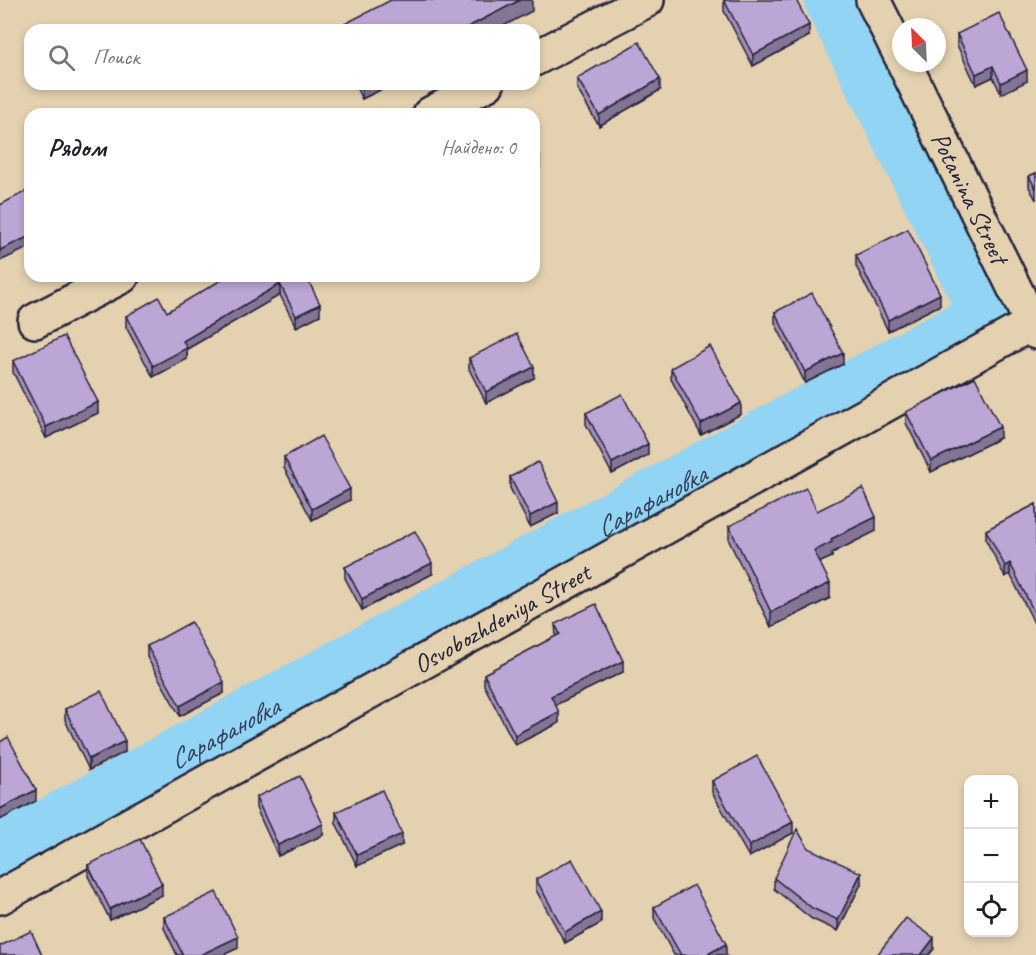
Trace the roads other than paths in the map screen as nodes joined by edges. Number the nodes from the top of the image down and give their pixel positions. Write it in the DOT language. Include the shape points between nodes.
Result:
graph roads {
  1 [pos="647,0"];
  2 [pos="873,0"];
  3 [pos="892,38"];
  4 [pos="540,56"];
  5 [pos="908,72"];
  6 [pos="476,90"];
  7 [pos="441,108"];
  8 [pos="110,282"];
  9 [pos="35,321"];
  10 [pos="1035,325"];
  11 [pos="0,897"];
  1 -- 4 [label="street"];
  2 -- 3 [label="street"];
  5 -- 10 [label="street, Potanina Street"];
  6 -- 7 [label="street"];
  8 -- 9 [label="street"];
  10 -- 11 [label="street, Osvobozhdeniya Street"];
}
